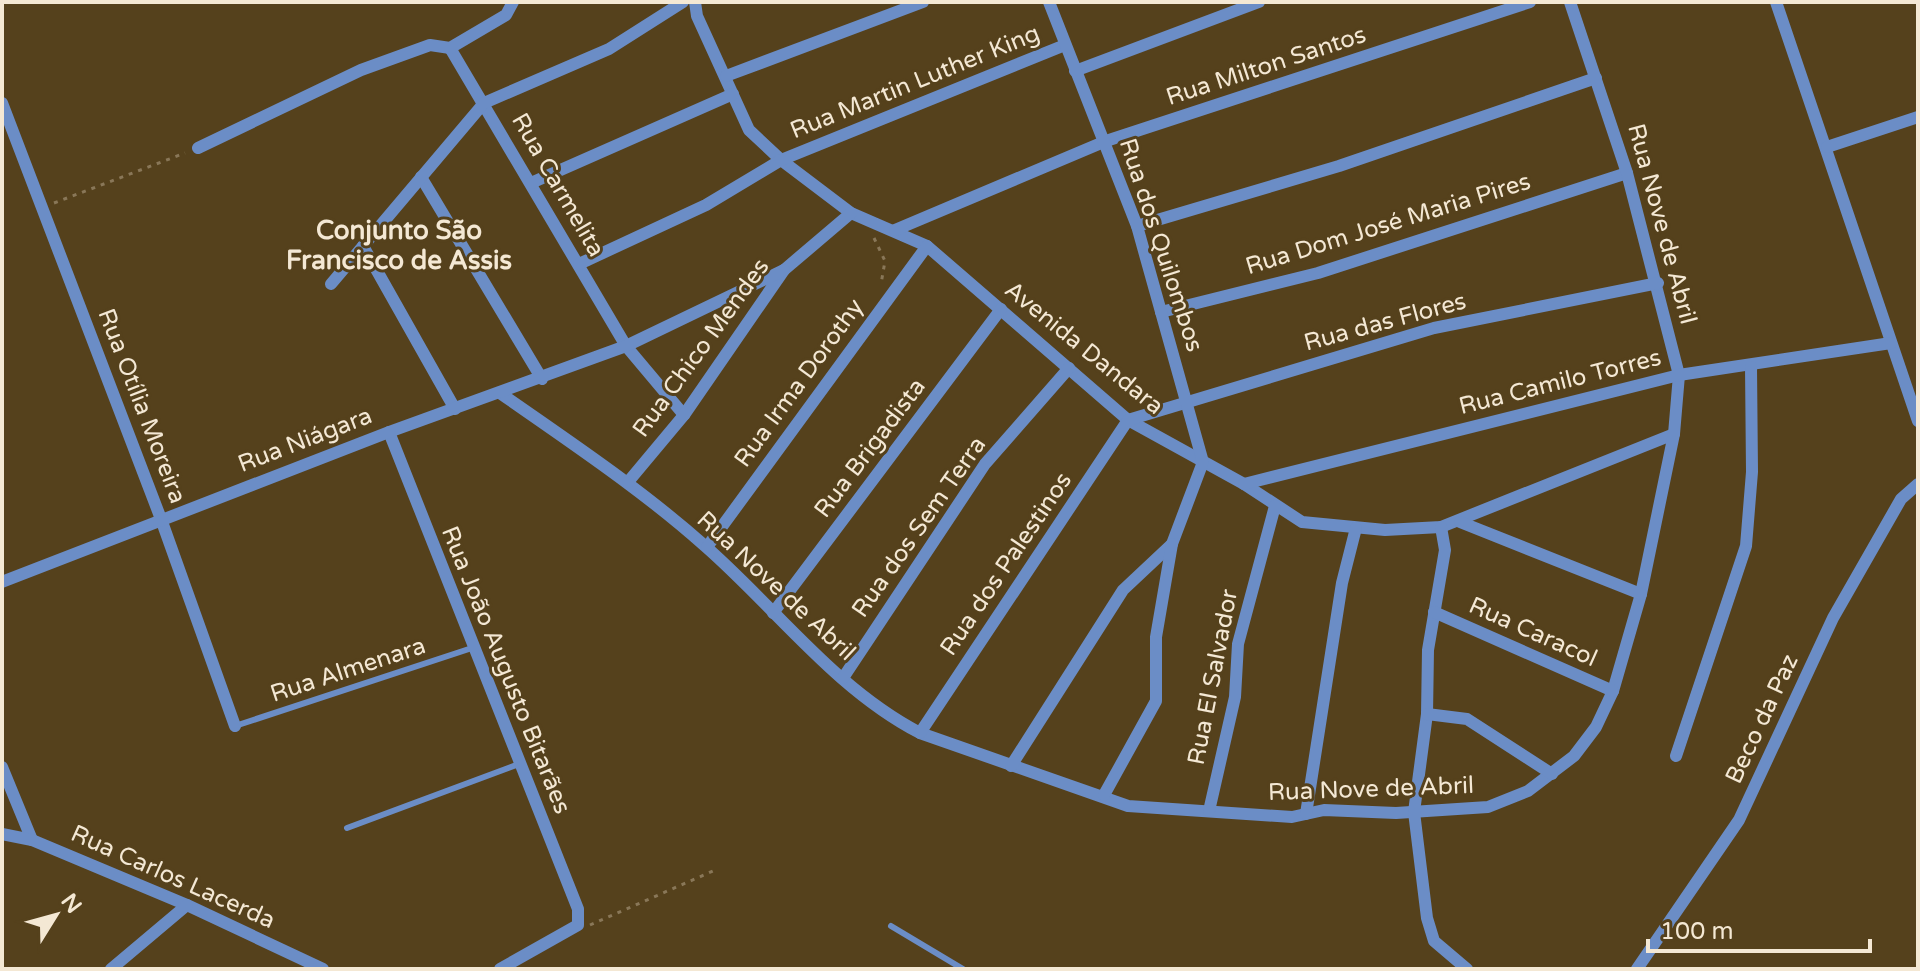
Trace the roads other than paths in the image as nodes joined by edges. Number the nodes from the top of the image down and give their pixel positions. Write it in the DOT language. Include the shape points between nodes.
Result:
graph roads {
  1 [pos="513,2"];
  2 [pos="683,2"];
  3 [pos="695,2"];
  4 [pos="923,2"];
  5 [pos="1049,2"];
  6 [pos="1259,2"];
  7 [pos="1530,2"];
  8 [pos="1570,2"];
  9 [pos="1776,2"];
  10 [pos="697,16"];
  11 [pos="1065,45"];
  12 [pos="450,48"];
  13 [pos="1075,71"];
  14 [pos="726,76"];
  15 [pos="1596,78"];
  16 [pos="733,94"];
  17 [pos="2,103"];
  18 [pos="484,103"];
  19 [pos="1918,117"];
  20 [pos="1106,141"];
  21 [pos="1827,147"];
  22 [pos="198,148"];
  23 [pos="781,160"];
  24 [pos="1627,173"];
  25 [pos="421,177"];
  26 [pos="531,183"];
  27 [pos="851,213"];
  28 [pos="1137,226"];
  29 [pos="895,230"];
  30 [pos="363,246"];
  31 [pos="927,246"];
  32 [pos="579,264"];
  33 [pos="784,270"];
  34 [pos="1658,283"];
  35 [pos="331,284"];
  36 [pos="1001,309"];
  37 [pos="1161,312"];
  38 [pos="1891,343"];
  39 [pos="626,346"];
  40 [pos="1751,367"];
  41 [pos="1069,368"];
  42 [pos="1679,375"];
  43 [pos="542,379"];
  44 [pos="500,393"];
  45 [pos="1187,402"];
  46 [pos="455,409"];
  47 [pos="684,415"];
  48 [pos="1128,420"];
  49 [pos="1918,421"];
  50 [pos="389,432"];
  51 [pos="1674,434"];
  52 [pos="1203,462"];
  53 [pos="628,482"];
  54 [pos="1244,484"];
  55 [pos="1918,484"];
  56 [pos="1275,506"];
  57 [pos="161,519"];
  58 [pos="1460,522"];
  59 [pos="1441,527"];
  60 [pos="1356,528"];
  61 [pos="1172,544"];
  62 [pos="707,547"];
  63 [pos="2,582"];
  64 [pos="1641,594"];
  65 [pos="1434,612"];
  66 [pos="773,613"];
  67 [pos="472,648"];
  68 [pos="843,678"];
  69 [pos="1613,691"];
  70 [pos="1427,714"];
  71 [pos="235,726"];
  72 [pos="920,733"];
  73 [pos="1676,756"];
  74 [pos="519,764"];
  75 [pos="1011,766"];
  76 [pos="2,767"];
  77 [pos="1552,774"];
  78 [pos="1104,795"];
  79 [pos="1209,811"];
  80 [pos="1414,812"];
  81 [pos="1306,814"];
  82 [pos="347,828"];
  83 [pos="2,834"];
  84 [pos="32,840"];
  85 [pos="187,905"];
  86 [pos="891,926"];
  87 [pos="111,969"];
  88 [pos="323,969"];
  89 [pos="500,969"];
  90 [pos="963,969"];
  91 [pos="1467,969"];
  92 [pos="1637,969"];
  1 -- 12 [label="street" via="506,15"];
  2 -- 10 [label="street, Avenida Dandara"];
  2 -- 18 [label="street" via="609,49"];
  3 -- 10 [label="street, Avenida Dandara"];
  4 -- 14 [label="street"];
  5 -- 11 [label="street, Rua dos Quilombos"];
  6 -- 13 [label="street"];
  7 -- 20 [label="street, Rua Milton Santos"];
  8 -- 15 [label="street, Rua Nove de Abril"];
  9 -- 21 [label="street"];
  10 -- 14 [label="street, Avenida Dandara"];
  11 -- 13 [label="street, Rua dos Quilombos"];
  11 -- 23 [label="street, Rua Martin Luther King"];
  12 -- 18 [label="street, Rua Carmelita"];
  12 -- 22 [label="street" via="430,45 361,70"];
  13 -- 20 [label="street, Rua dos Quilombos"];
  14 -- 16 [label="street, Avenida Dandara"];
  15 -- 24 [label="street, Rua Nove de Abril"];
  15 -- 28 [label="street" via="1339,166"];
  16 -- 23 [label="street, Avenida Dandara" via="749,130"];
  16 -- 26 [label="street"];
  17 -- 57 [label="street, Rua Otília Moreira"];
  18 -- 25 [label="street"];
  18 -- 26 [label="street, Rua Carmelita"];
  19 -- 21 [label="street"];
  20 -- 28 [label="street, Rua dos Quilombos"];
  20 -- 29 [label="street, Rua Milton Santos"];
  21 -- 38 [label="street"];
  23 -- 27 [label="street, Avenida Dandara"];
  23 -- 32 [label="street, Rua Martin Luther King" via="706,205"];
  24 -- 34 [label="street, Rua Nove de Abril"];
  24 -- 37 [label="street, Rua Dom José Maria Pires" via="1318,273"];
  25 -- 30 [label="street"];
  25 -- 43 [label="street"];
  26 -- 32 [label="street, Rua Carmelita"];
  27 -- 29 [label="street, Avenida Dandara"];
  27 -- 33 [label="street, Rua Chico Mendes"];
  28 -- 37 [label="street, Rua dos Quilombos"];
  29 -- 31 [label="street, Avenida Dandara"];
  30 -- 35 [label="street"];
  30 -- 46 [label="street"];
  31 -- 36 [label="street, Avenida Dandara"];
  31 -- 62 [label="street, Rua Irma Dorothy"];
  32 -- 39 [label="street, Rua Carmelita"];
  33 -- 39 [label="street, Rua Niágara"];
  33 -- 47 [label="street, Rua Chico Mendes"];
  34 -- 42 [label="street, Rua Nove de Abril"];
  34 -- 45 [label="street, Rua das Flores" via="1434,328"];
  36 -- 41 [label="street, Avenida Dandara"];
  36 -- 66 [label="street, Rua Brigadista"];
  37 -- 45 [label="street, Rua dos Quilombos"];
  38 -- 40 [label="street, Rua Camilo Torres"];
  38 -- 49 [label="street"];
  39 -- 43 [label="street, Rua Niágara"];
  39 -- 47 [label="street, Rua Carmelita"];
  40 -- 42 [label="street, Rua Camilo Torres"];
  40 -- 73 [label="street" via="1746,546"];
  41 -- 48 [label="street, Avenida Dandara"];
  41 -- 68 [label="street, Rua dos Sem Terra" via="985,464"];
  42 -- 51 [label="street, Rua Nove de Abril"];
  42 -- 54 [label="street, Rua Camilo Torres"];
  43 -- 44 [label="street, Rua Niágara"];
  44 -- 46 [label="street, Rua Niágara"];
  44 -- 53 [label="street, Rua Nove de Abril"];
  45 -- 48 [label="street, Rua das Flores"];
  45 -- 52 [label="street, Rua dos Quilombos"];
  46 -- 50 [label="street, Rua Niágara"];
  47 -- 53 [label="street, Rua Chico Mendes"];
  48 -- 52 [label="street, Avenida Dandara"];
  48 -- 72 [label="street, Rua dos Palestinos"];
  50 -- 57 [label="street, Rua Niágara"];
  50 -- 67 [label="street, Rua João Augusto Bitarães"];
  51 -- 58 [label="street, Avenida Dandara"];
  51 -- 64 [label="street, Rua Nove de Abril"];
  52 -- 54 [label="street, Avenida Dandara"];
  52 -- 61 [label="street"];
  53 -- 62 [label="street, Rua Nove de Abril"];
  54 -- 56 [label="street, Avenida Dandara"];
  55 -- 92 [label="street, Beco da Paz" via="1901,499 1833,618 1739,820"];
  56 -- 60 [label="street, Avenida Dandara" via="1302,522"];
  56 -- 79 [label="street, Rua El Salvador" via="1238,644 1235,697"];
  57 -- 63 [label="street, Rua Niágara"];
  57 -- 71 [label="street, Rua Otília Moreira"];
  58 -- 59 [label="street, Avenida Dandara"];
  58 -- 64 [label="street"];
  59 -- 60 [label="street, Avenida Dandara"];
  59 -- 65 [label="street" via="1445,550"];
  60 -- 81 [label="street" via="1342,583"];
  61 -- 75 [label="street" via="1123,590"];
  61 -- 78 [label="street" via="1156,637 1156,701"];
  62 -- 66 [label="street, Rua Nove de Abril"];
  64 -- 69 [label="street, Rua Nove de Abril"];
  65 -- 69 [label="street, Rua Caracol"];
  65 -- 70 [label="street"];
  66 -- 68 [label="street, Rua Nove de Abril"];
  67 -- 71 [label="lane, Rua Almenara"];
  67 -- 74 [label="street, Rua João Augusto Bitarães"];
  68 -- 72 [label="street, Rua Nove de Abril" via="888,716"];
  69 -- 77 [label="street, Rua Nove de Abril" via="1596,727"];
  70 -- 77 [label="street" via="1467,719"];
  70 -- 80 [label="street"];
  72 -- 75 [label="street, Rua Nove de Abril"];
  74 -- 82 [label="lane"];
  74 -- 89 [label="street, Rua João Augusto Bitarães" via="578,909 578,925"];
  75 -- 78 [label="street, Rua Nove de Abril"];
  76 -- 84 [label="street"];
  77 -- 80 [label="street, Rua Nove de Abril" via="1528,791 1488,807"];
  78 -- 79 [label="street, Rua Nove de Abril" via="1128,806"];
  79 -- 81 [label="street, Rua Nove de Abril"];
  80 -- 81 [label="street, Rua Nove de Abril"];
  80 -- 91 [label="street" via="1434,941"];
  83 -- 84 [label="street, Rua Carlos Lacerda"];
  84 -- 85 [label="street, Rua Carlos Lacerda"];
  85 -- 87 [label="street"];
  85 -- 88 [label="street, Rua Carlos Lacerda"];
  86 -- 90 [label="lane"];
}
